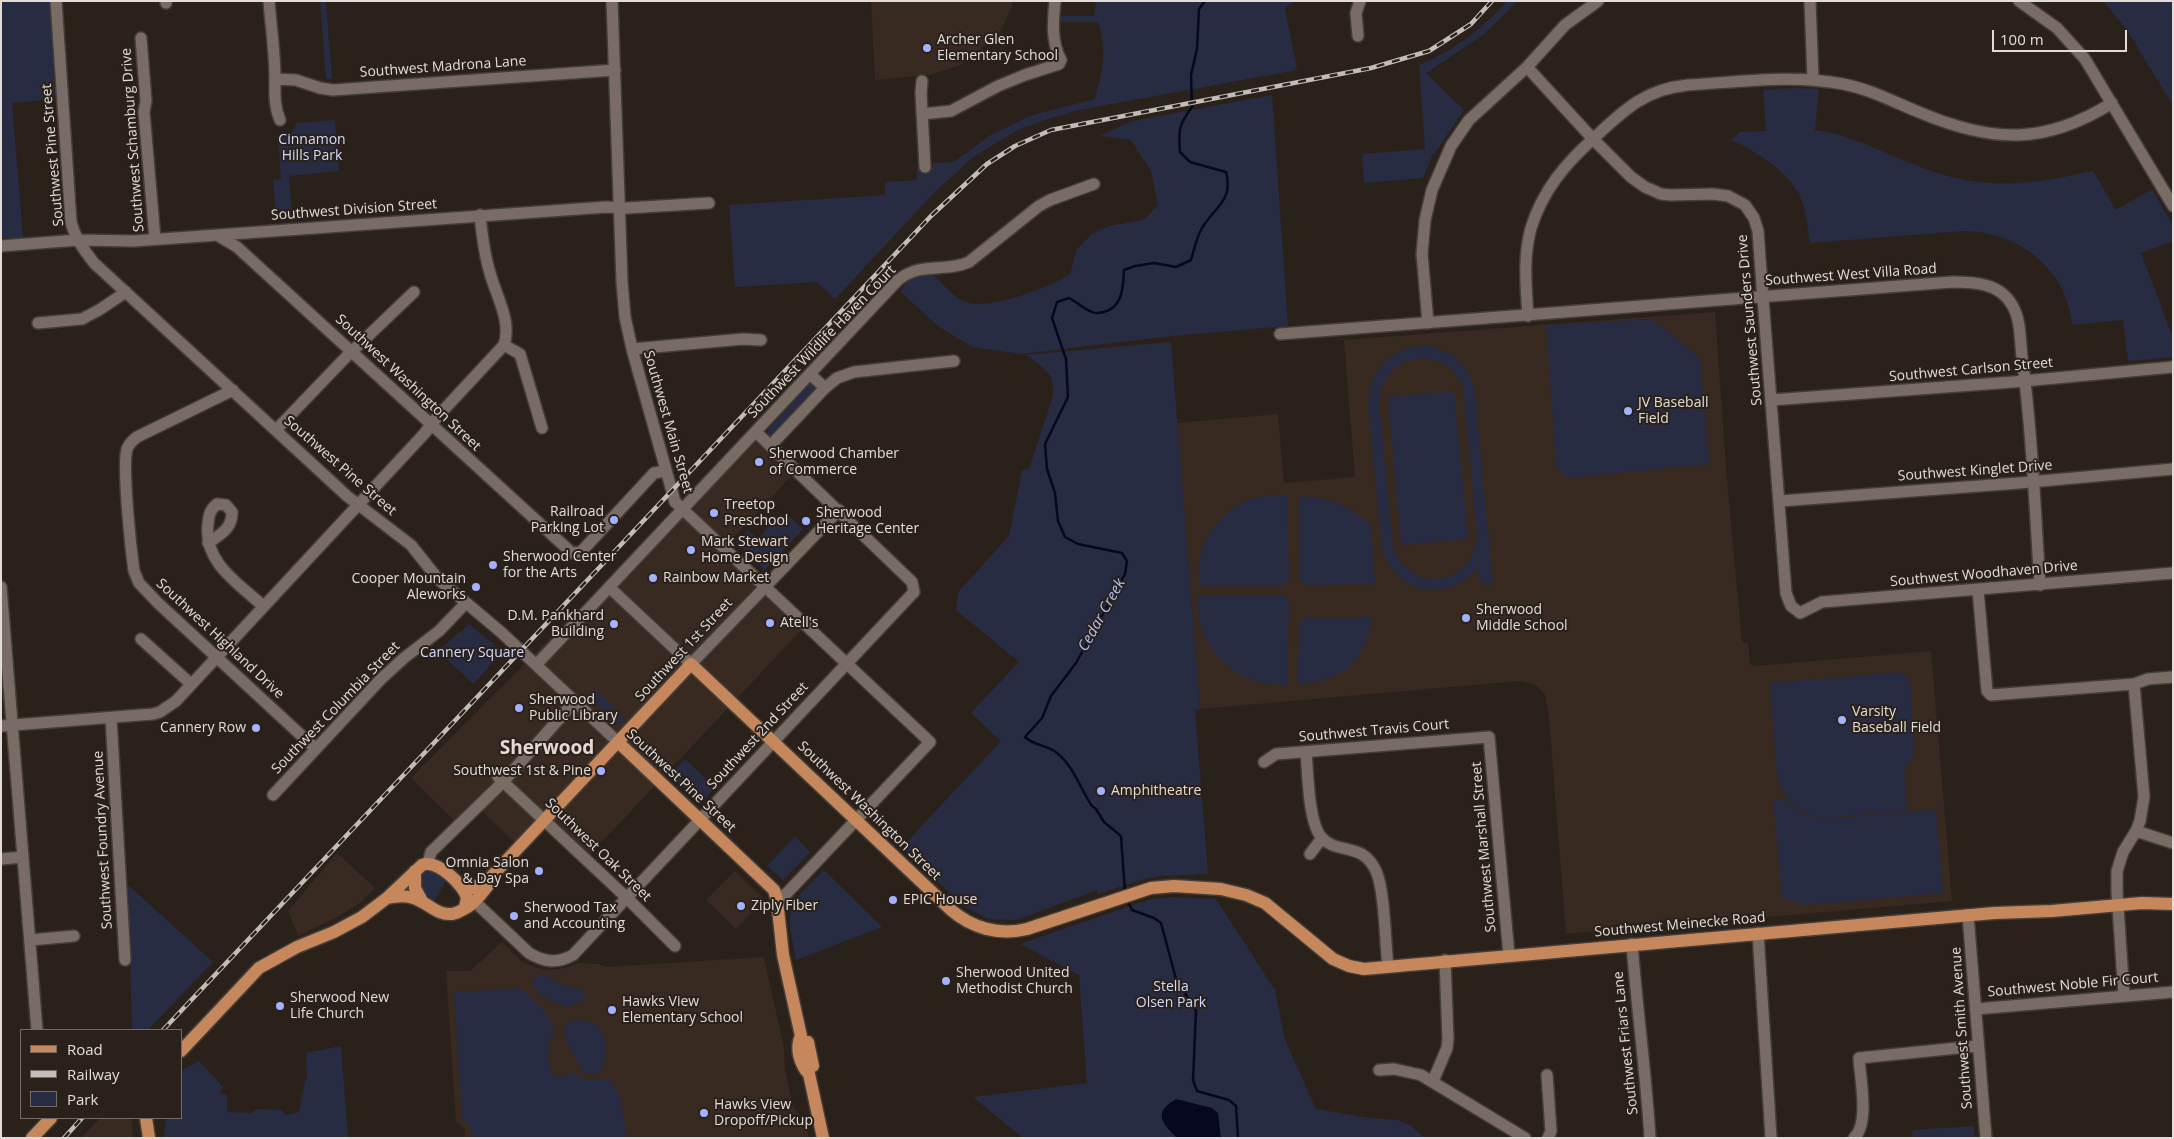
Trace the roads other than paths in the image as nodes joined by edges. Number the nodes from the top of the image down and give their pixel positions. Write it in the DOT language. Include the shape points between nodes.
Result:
graph roads {
  1 [pos="56,1"];
  2 [pos="269,1"];
  3 [pos="612,1"];
  4 [pos="1055,1"];
  5 [pos="1360,1"];
  6 [pos="1598,1"];
  7 [pos="1810,1"];
  8 [pos="2019,1"];
  9 [pos="1358,36"];
  10 [pos="141,38"];
  11 [pos="1527,67"];
  12 [pos="615,70"];
  13 [pos="275,79"];
  14 [pos="1813,79"];
  15 [pos="922,81"];
  16 [pos="2112,103"];
  17 [pos="922,114"];
  18 [pos="280,120"];
  19 [pos="1593,139"];
  20 [pos="925,167"];
  21 [pos="1094,184"];
  22 [pos="709,203"];
  23 [pos="2173,206"];
  24 [pos="619,208"];
  25 [pos="480,215"];
  26 [pos="217,235"];
  27 [pos="155,239"];
  28 [pos="78,240"];
  29 [pos="1,246"];
  30 [pos="126,292"];
  31 [pos="414,292"];
  32 [pos="1763,297"];
  33 [pos="1528,316"];
  34 [pos="38,323"];
  35 [pos="1428,323"];
  36 [pos="1280,334"];
  37 [pos="760,340"];
  38 [pos="504,345"];
  39 [pos="632,349"];
  40 [pos="352,352"];
  41 [pos="954,361"];
  42 [pos="2173,367"];
  43 [pos="810,374"];
  44 [pos="2025,380"];
  45 [pos="825,388"];
  46 [pos="233,390"];
  47 [pos="1771,400"];
  48 [pos="431,425"];
  49 [pos="542,428"];
  50 [pos="276,430"];
  51 [pos="756,432"];
  52 [pos="770,445"];
  53 [pos="2173,469"];
  54 [pos="665,471"];
  55 [pos="2033,482"];
  56 [pos="1780,501"];
  57 [pos="359,504"];
  58 [pos="682,509"];
  59 [pos="838,510"];
  60 [pos="208,542"];
  61 [pos="2173,572"];
  62 [pos="2040,585"];
  63 [pos="765,586"];
  64 [pos="609,587"];
  65 [pos="1,588"];
  66 [pos="1978,590"];
  67 [pos="465,604"];
  68 [pos="263,606"];
  69 [pos="1800,613"];
  70 [pos="140,639"];
  71 [pos="216,657"];
  72 [pos="847,663"];
  73 [pos="536,664"];
  74 [pos="691,664"];
  75 [pos="2173,677"];
  76 [pos="191,684"];
  77 [pos="2134,684"];
  78 [pos="575,701"];
  79 [pos="112,718"];
  80 [pos="7,726"];
  81 [pos="1489,737"];
  82 [pos="774,741"];
  83 [pos="618,742"];
  84 [pos="316,749"];
  85 [pos="1306,752"];
  86 [pos="1264,762"];
  87 [pos="501,779"];
  88 [pos="273,795"];
  89 [pos="544,820"];
  90 [pos="700,820"];
  91 [pos="857,820"];
  92 [pos="2136,831"];
  93 [pos="1322,838"];
  94 [pos="2173,843"];
  95 [pos="1310,854"];
  96 [pos="23,857"];
  97 [pos="1,859"];
  98 [pos="428,863"];
  99 [pos="415,871"];
  100 [pos="490,878"];
  101 [pos="463,888"];
  102 [pos="1214,889"];
  103 [pos="387,898"];
  104 [pos="627,898"];
  105 [pos="777,900"];
  106 [pos="422,901"];
  107 [pos="469,904"];
  108 [pos="2173,904"];
  109 [pos="2118,905"];
  110 [pos="1968,915"];
  111 [pos="1758,933"];
  112 [pos="74,936"];
  113 [pos="30,940"];
  114 [pos="1632,944"];
  115 [pos="675,946"];
  116 [pos="1509,955"];
  117 [pos="125,960"];
  118 [pos="1445,960"];
  119 [pos="1388,966"];
  120 [pos="2173,992"];
  121 [pos="2124,996"];
  122 [pos="1976,1009"];
  123 [pos="37,1029"];
  124 [pos="1977,1046"];
  125 [pos="183,1047"];
  126 [pos="1380,1070"];
  127 [pos="1547,1076"];
  128 [pos="1433,1081"];
  129 [pos="50,1119"];
  130 [pos="146,1119"];
  131 [pos="155,1119"];
  132 [pos="32,1138"];
  133 [pos="149,1138"];
  134 [pos="155,1138"];
  135 [pos="823,1138"];
  136 [pos="1525,1138"];
  137 [pos="1548,1138"];
  138 [pos="1650,1138"];
  139 [pos="1772,1138"];
  140 [pos="1854,1138"];
  141 [pos="1986,1138"];
  1 -- 28 [label="street, Southwest Pine Street" via="71,222"];
  2 -- 13 [label="street"];
  3 -- 12 [label="street, Southwest Main Street"];
  4 -- 17 [label="street" via="1054,35 1061,60 1059,64 992,89 951,112"];
  5 -- 9 [label="street" via="1356,12"];
  6 -- 11 [label="street" via="1566,24"];
  7 -- 14 [label="street"];
  8 -- 16 [label="street" via="2048,21 2077,48"];
  10 -- 27 [label="street, Southwest Schamburg Drive"];
  11 -- 19 [label="street, Southwest Saunders Drive"];
  11 -- 35 [label="street" via="1469,120 1451,146 1436,177 1422,245"];
  12 -- 13 [label="street, Southwest Madrona Lane" via="333,90 296,80"];
  12 -- 24 [label="street, Southwest Main Street"];
  13 -- 18 [label="street" via="275,108"];
  14 -- 16 [label="street" via="1855,87 1959,127 1998,136 2054,130"];
  14 -- 19 [label="street" via="1670,88 1628,106"];
  15 -- 17 [label="street"];
  16 -- 23 [label="street"];
  17 -- 20 [label="street"];
  19 -- 32 [label="street, Southwest Saunders Drive" via="1631,177 1652,191 1680,196 1721,194 1745,205 1757,224"];
  19 -- 33 [label="street" via="1557,175 1537,212 1526,260"];
  21 -- 43 [label="street, Southwest Wildlife Haven Court" via="1040,206 969,262 921,268 906,274"];
  22 -- 24 [label="street, Southwest Division Street"];
  24 -- 25 [label="street, Southwest Division Street"];
  24 -- 39 [label="street, Southwest Main Street" via="623,299"];
  25 -- 26 [label="street, Southwest Division Street"];
  25 -- 38 [label="street" via="490,274 504,316"];
  26 -- 27 [label="street, Southwest Division Street"];
  26 -- 40 [label="street, Southwest Washington Street" via="237,247"];
  27 -- 28 [label="street, Southwest Division Street"];
  28 -- 29 [label="street, Southwest Division Street"];
  28 -- 30 [label="street, Southwest Pine Street" via="94,263"];
  30 -- 34 [label="street" via="82,319"];
  30 -- 46 [label="street, Southwest Pine Street"];
  31 -- 40 [label="street"];
  32 -- 33 [label="street, Southwest West Villa Road"];
  32 -- 44 [label="street, Southwest West Villa Road" via="1952,282 1973,282 1993,287 2013,305"];
  32 -- 47 [label="street, Southwest Saunders Drive"];
  33 -- 35 [label="street, Southwest West Villa Road"];
  35 -- 36 [label="street, Southwest West Villa Road"];
  37 -- 39 [label="street"];
  38 -- 48 [label="street"];
  38 -- 49 [label="street" via="520,354"];
  39 -- 54 [label="street, Southwest Main Street"];
  40 -- 48 [label="street, Southwest Washington Street"];
  40 -- 50 [label="street"];
  41 -- 45 [label="street" via="854,372 837,378"];
  42 -- 44 [label="street, Southwest Carlson Street"];
  43 -- 45 [label="street"];
  43 -- 51 [label="street, Southwest Wildlife Haven Court"];
  44 -- 47 [label="street, Southwest Carlson Street"];
  44 -- 55 [label="street, Southwest West Villa Road"];
  45 -- 52 [label="street"];
  46 -- 50 [label="street, Southwest Pine Street"];
  46 -- 71 [label="street, Southwest Highland Drive" via="137,437 130,444 126,456 136,578"];
  47 -- 56 [label="street, Southwest Saunders Drive"];
  48 -- 54 [label="street, Southwest Washington Street" via="572,553 578,553 654,473"];
  48 -- 57 [label="street"];
  50 -- 57 [label="street, Southwest Pine Street"];
  51 -- 52 [label="street"];
  51 -- 58 [label="street, Southwest Wildlife Haven Court"];
  52 -- 59 [label="street"];
  53 -- 55 [label="street, Southwest Kinglet Drive"];
  54 -- 58 [label="street, Southwest Main Street" via="673,500"];
  55 -- 56 [label="street, Southwest Kinglet Drive"];
  55 -- 62 [label="street, Southwest West Villa Road"];
  56 -- 69 [label="street, Southwest Saunders Drive" via="1786,593 1791,606"];
  57 -- 67 [label="street, Southwest Pine Street" via="411,546 438,579"];
  57 -- 68 [label="street"];
  58 -- 63 [label="street, Southwest Main Street"];
  58 -- 64 [label="street, Southwest Wildlife Haven Court"];
  59 -- 63 [label="street, Southwest 1st Street"];
  59 -- 72 [label="street, Southwest 2nd Street" via="912,582 915,589"];
  60 -- 68 [label="street" via="220,565"];
  61 -- 62 [label="street, Southwest Woodhaven Drive"];
  62 -- 66 [label="street, Southwest Woodhaven Drive"];
  63 -- 72 [label="street, Southwest Main Street"];
  63 -- 74 [label="street, Southwest 1st Street"];
  64 -- 73 [label="street, Southwest Wildlife Haven Court"];
  64 -- 74 [label="street, Southwest Washington Street"];
  65 -- 80 [label="street"];
  66 -- 69 [label="street, Southwest Woodhaven Drive" via="1822,602"];
  66 -- 77 [label="street" via="1988,694 1996,696"];
  67 -- 73 [label="street, Southwest Pine Street"];
  67 -- 84 [label="street, Southwest Columbia Street" via="395,666"];
  68 -- 71 [label="street"];
  70 -- 76 [label="street"];
  71 -- 76 [label="street"];
  71 -- 84 [label="street, Southwest Highland Drive"];
  72 -- 82 [label="street, Southwest 2nd Street"];
  72 -- 91 [label="street, Southwest Main Street" via="930,742"];
  73 -- 78 [label="street, Southwest Pine Street"];
  74 -- 82 [label="main road, Southwest Washington Street"];
  74 -- 83 [label="main road, Southwest 1st Street"];
  75 -- 77 [label="street"];
  76 -- 79 [label="street" via="176,701 160,712"];
  77 -- 92 [label="street" via="2144,797"];
  78 -- 83 [label="street, Southwest Pine Street"];
  78 -- 87 [label="street"];
  79 -- 80 [label="street"];
  79 -- 117 [label="street, Southwest Foundry Avenue"];
  80 -- 96 [label="street"];
  81 -- 85 [label="street, Southwest Travis Court"];
  81 -- 116 [label="street, Southwest Marshall Street"];
  82 -- 90 [label="street, Southwest 2nd Street"];
  82 -- 91 [label="main road, Southwest Washington Street"];
  83 -- 89 [label="main road, Southwest 1st Street"];
  83 -- 90 [label="main road, Southwest Pine Street"];
  84 -- 88 [label="street, Southwest Columbia Street"];
  85 -- 86 [label="street, Southwest Travis Court" via="1276,754"];
  85 -- 93 [label="street" via="1313,818"];
  87 -- 89 [label="street, Southwest Oak Street"];
  87 -- 98 [label="street" via="431,852"];
  89 -- 100 [label="main road, Southwest 1st Street"];
  89 -- 104 [label="street, Southwest Oak Street"];
  90 -- 104 [label="street, Southwest 2nd Street"];
  90 -- 105 [label="main road, Southwest Pine Street" via="771,886"];
  91 -- 102 [label="main road, Southwest Washington Street" via="951,910 967,922 997,931 1021,931 1163,886"];
  91 -- 105 [label="street"];
  92 -- 94 [label="street"];
  92 -- 109 [label="street" via="2119,862"];
  93 -- 95 [label="street"];
  93 -- 119 [label="street" via="1336,846 1355,850 1367,858 1376,871"];
  96 -- 97 [label="street"];
  96 -- 113 [label="street"];
  98 -- 99 [label="main road"];
  98 -- 101 [label="main road" via="436,865"];
  99 -- 103 [label="main road"];
  99 -- 106 [label="main road" via="416,888"];
  100 -- 101 [label="main road, Southwest 1st Street" via="474,888"];
  100 -- 107 [label="main road, Southwest 1st Street" via="490,883"];
  101 -- 107 [label="main road"];
  102 -- 119 [label="main road, Southwest Meinecke Road" via="1246,895 1265,903 1342,964 1364,969"];
  103 -- 106 [label="main road" via="405,895"];
  103 -- 125 [label="main road" via="355,921 296,947 260,968"];
  104 -- 107 [label="street, Southwest 2nd Street" via="580,949 565,960 556,961 539,959 529,953"];
  104 -- 115 [label="street, Southwest Oak Street"];
  105 -- 135 [label="main road" via="783,955 804,1039 798,1043 802,1068 811,1070"];
  106 -- 107 [label="main road" via="449,914 459,912"];
  108 -- 109 [label="main road, Southwest Meinecke Road"];
  109 -- 110 [label="main road, Southwest Meinecke Road"];
  109 -- 121 [label="street"];
  110 -- 111 [label="main road, Southwest Meinecke Road"];
  110 -- 122 [label="street, Southwest Smith Avenue"];
  111 -- 114 [label="main road, Southwest Meinecke Road"];
  111 -- 139 [label="street"];
  112 -- 113 [label="street"];
  113 -- 123 [label="street"];
  114 -- 116 [label="main road, Southwest Meinecke Road"];
  114 -- 138 [label="street, Southwest Friars Lane"];
  116 -- 118 [label="main road, Southwest Meinecke Road"];
  118 -- 119 [label="main road, Southwest Meinecke Road"];
  118 -- 128 [label="street" via="1448,1039"];
  120 -- 121 [label="street, Southwest Noble Fir Court"];
  121 -- 122 [label="street, Southwest Noble Fir Court"];
  122 -- 124 [label="street, Southwest Smith Avenue"];
  124 -- 140 [label="street" via="1859,1058 1863,1118 1859,1134"];
  124 -- 141 [label="street, Southwest Smith Avenue"];
  126 -- 128 [label="street" via="1407,1071"];
  127 -- 137 [label="street" via="1551,1130"];
  128 -- 136 [label="street"];
  129 -- 132 [label="main road"];
  130 -- 133 [label="main road"];
  131 -- 134 [label="main road"];
}
